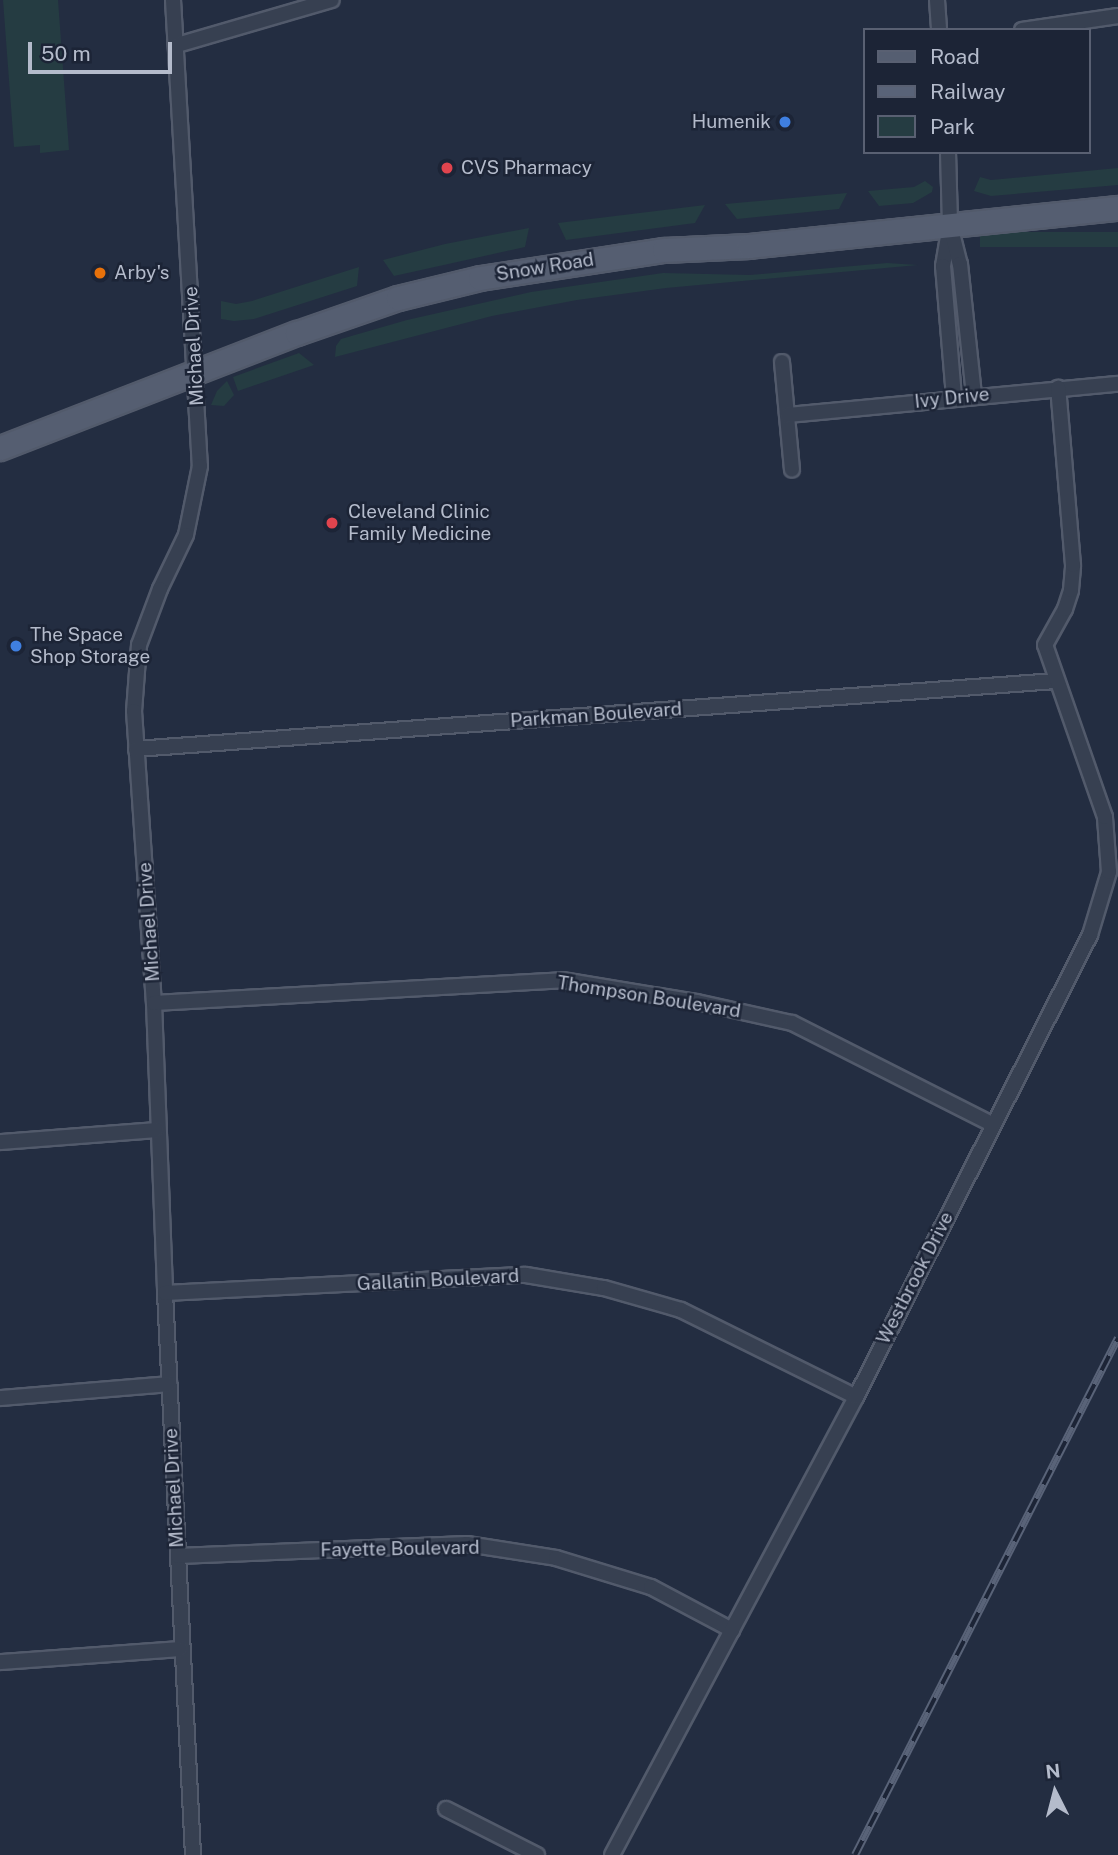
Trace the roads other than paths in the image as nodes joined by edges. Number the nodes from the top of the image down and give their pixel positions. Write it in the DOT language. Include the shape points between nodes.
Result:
graph roads {
  1 [pos="173,0"];
  2 [pos="332,0"];
  3 [pos="937,0"];
  4 [pos="1118,16"];
  5 [pos="939,28"];
  6 [pos="1035,28"];
  7 [pos="177,45"];
  8 [pos="948,154"];
  9 [pos="1118,208"];
  10 [pos="950,225"];
  11 [pos="782,362"];
  12 [pos="196,370"];
  13 [pos="1118,384"];
  14 [pos="1058,388"];
  15 [pos="974,395"];
  16 [pos="954,397"];
  17 [pos="787,415"];
  18 [pos="0,447"];
  19 [pos="792,470"];
  20 [pos="1055,681"];
  21 [pos="136,749"];
  22 [pos="154,1003"];
  23 [pos="992,1124"];
  24 [pos="158,1130"];
  25 [pos="0,1142"];
  26 [pos="165,1293"];
  27 [pos="169,1384"];
  28 [pos="856,1397"];
  29 [pos="0,1398"];
  30 [pos="178,1556"];
  31 [pos="732,1630"];
  32 [pos="181,1649"];
  33 [pos="0,1662"];
  34 [pos="446,1809"];
  35 [pos="192,1855"];
  36 [pos="537,1855"];
  37 [pos="612,1855"];
  1 -- 7 [label="street, Michael Drive"];
  2 -- 7 [label="street"];
  3 -- 5 [label="street"];
  4 -- 6 [label="street"];
  7 -- 12 [label="street, Michael Drive"];
  8 -- 10 [label="street"];
  9 -- 10 [label="main road, Snow Road"];
  10 -- 12 [label="main road, Snow Road" via="664,250 480,278 398,298"];
  10 -- 15 [label="street" via="960,264"];
  10 -- 16 [label="street" via="943,266"];
  11 -- 17 [label="street"];
  12 -- 18 [label="main road, Snow Road"];
  12 -- 21 [label="street, Michael Drive" via="197,487 186,535 139,645"];
  13 -- 14 [label="street, Ivy Drive"];
  14 -- 15 [label="street, Ivy Drive"];
  14 -- 20 [label="street, Westbrook Drive" via="1073,565 1065,609 1045,645"];
  15 -- 16 [label="street, Ivy Drive"];
  16 -- 17 [label="street, Ivy Drive"];
  17 -- 19 [label="street"];
  20 -- 21 [label="street, Parkman Boulevard"];
  20 -- 23 [label="street, Westbrook Drive" via="1105,817 1109,872 1090,935"];
  21 -- 22 [label="street, Michael Drive"];
  22 -- 23 [label="street, Thompson Boulevard" via="562,980 792,1023"];
  22 -- 24 [label="street, Michael Drive"];
  23 -- 28 [label="street, Westbrook Drive"];
  24 -- 25 [label="street"];
  24 -- 26 [label="street, Michael Drive"];
  26 -- 27 [label="street, Michael Drive"];
  26 -- 28 [label="street, Gallatin Boulevard" via="526,1275 604,1288 681,1310"];
  27 -- 29 [label="street"];
  27 -- 30 [label="street, Michael Drive"];
  28 -- 31 [label="street, Westbrook Drive"];
  30 -- 31 [label="street, Fayette Boulevard" via="467,1544 556,1558 651,1587"];
  30 -- 32 [label="street, Michael Drive"];
  31 -- 37 [label="street, Westbrook Drive"];
  32 -- 33 [label="street"];
  32 -- 35 [label="street, Michael Drive"];
  34 -- 36 [label="street"];
}
